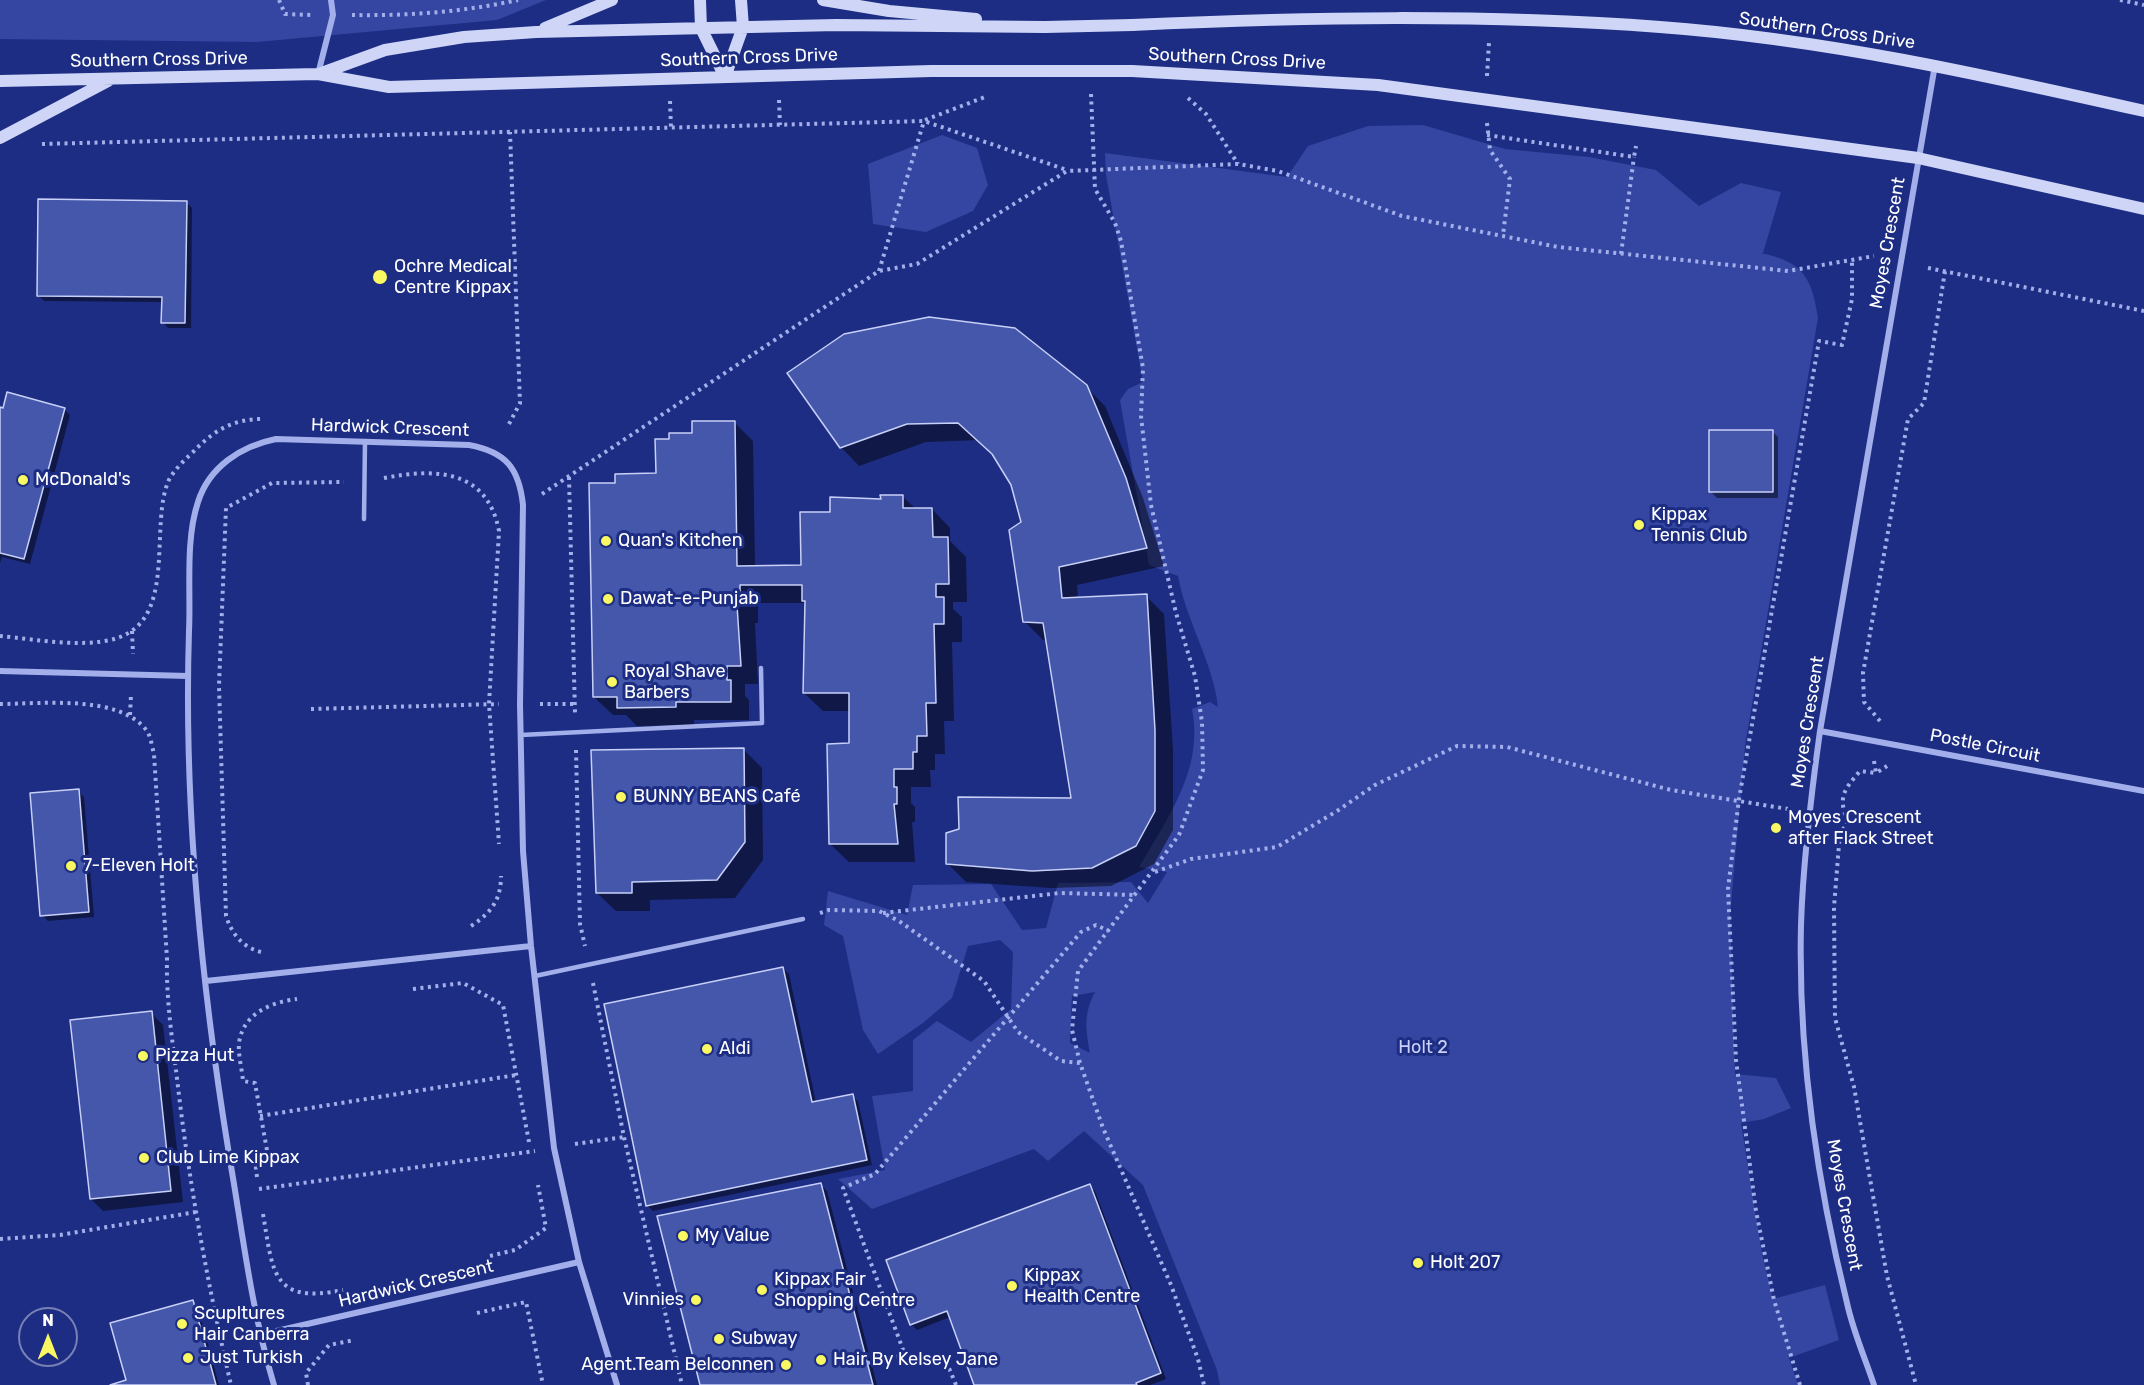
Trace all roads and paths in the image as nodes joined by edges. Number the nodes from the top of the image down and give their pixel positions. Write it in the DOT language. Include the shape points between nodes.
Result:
graph roads {
  1 [pos="279,0"];
  2 [pos="331,0"];
  3 [pos="518,0"];
  4 [pos="612,0"];
  5 [pos="700,0"];
  6 [pos="741,0"];
  7 [pos="823,0"];
  8 [pos="2120,0"];
  9 [pos="2144,5"];
  10 [pos="285,14"];
  11 [pos="333,15"];
  12 [pos="743,27"];
  13 [pos="1045,27"];
  14 [pos="701,28"];
  15 [pos="536,32"];
  16 [pos="1935,64"];
  17 [pos="318,74"];
  18 [pos="725,77"];
  19 [pos="112,79"];
  20 [pos="0,81"];
  21 [pos="993,94"];
  22 [pos="1187,97"];
  23 [pos="2144,111"];
  24 [pos="924,121"];
  25 [pos="510,132"];
  26 [pos="1486,135"];
  27 [pos="0,138"];
  28 [pos="37,144"];
  29 [pos="1636,146"];
  30 [pos="1634,157"];
  31 [pos="1918,159"];
  32 [pos="1238,164"];
  33 [pos="1094,168"];
  34 [pos="1067,171"];
  35 [pos="2144,209"];
  36 [pos="1621,255"];
  37 [pos="1874,256"];
  38 [pos="1852,260"];
  39 [pos="1928,268"];
  40 [pos="879,271"];
  41 [pos="1945,271"];
  42 [pos="2144,311"];
  43 [pos="270,419"];
  44 [pos="509,424"];
  45 [pos="365,441"];
  46 [pos="569,477"];
  47 [pos="364,481"];
  48 [pos="523,505"];
  49 [pos="364,519"];
  50 [pos="0,636"];
  51 [pos="761,668"];
  52 [pos="0,671"];
  53 [pos="188,676"];
  54 [pos="0,704"];
  55 [pos="489,704"];
  56 [pos="520,704"];
  57 [pos="575,704"];
  58 [pos="310,709"];
  59 [pos="1880,719"];
  60 [pos="1820,731"];
  61 [pos="576,733"];
  62 [pos="521,735"];
  63 [pos="1876,773"];
  64 [pos="2144,791"];
  65 [pos="1739,800"];
  66 [pos="1809,814"];
  67 [pos="1847,821"];
  68 [pos="500,855"];
  69 [pos="501,867"];
  70 [pos="1154,872"];
  71 [pos="1137,895"];
  72 [pos="882,913"];
  73 [pos="803,920"];
  74 [pos="471,926"];
  75 [pos="1109,931"];
  76 [pos="531,946"];
  77 [pos="268,954"];
  78 [pos="589,964"];
  79 [pos="535,976"];
  80 [pos="207,981"];
  81 [pos="413,989"];
  82 [pos="297,999"];
  83 [pos="1008,1017"];
  84 [pos="1080,1063"];
  85 [pos="516,1075"];
  86 [pos="260,1116"];
  87 [pos="533,1162"];
  88 [pos="441,1164"];
  89 [pos="537,1184"];
  90 [pos="259,1190"];
  91 [pos="260,1196"];
  92 [pos="261,1202"];
  93 [pos="195,1212"];
  94 [pos="0,1239"];
  95 [pos="490,1256"];
  96 [pos="579,1262"];
  97 [pos="343,1290"];
  98 [pos="477,1313"];
  99 [pos="259,1335"];
  100 [pos="355,1340"];
  101 [pos="905,1355"];
  102 [pos="867,1364"];
  103 [pos="231,1385"];
  104 [pos="274,1385"];
  105 [pos="308,1385"];
  106 [pos="543,1385"];
  107 [pos="617,1385"];
  108 [pos="682,1385"];
  109 [pos="956,1385"];
  110 [pos="1204,1385"];
  111 [pos="1800,1385"];
  112 [pos="1874,1385"];
  113 [pos="1916,1385"];
  1 -- 10 [label="path"];
  2 -- 11 [label="street"];
  3 -- 11 [label="path" via="478,9 386,16"];
  4 -- 15 [label="main road"];
  5 -- 14 [label="main road"];
  6 -- 12 [label="main road"];
  7 -- 13 [label="main road"];
  8 -- 9 [label="path"];
  11 -- 17 [label="street"];
  12 -- 13 [label="main road, Southern Cross Drive"];
  12 -- 14 [label="main road, Southern Cross Drive"];
  12 -- 18 [label="main road"];
  13 -- 16 [label="main road, Southern Cross Drive, bridge" via="1490,18 1661,27"];
  14 -- 15 [label="main road, Southern Cross Drive"];
  14 -- 18 [label="main road"];
  15 -- 17 [label="main road, Southern Cross Drive" via="464,37 385,50"];
  16 -- 23 [label="main road, Southern Cross Drive"];
  16 -- 31 [label="street, Moyes Crescent"];
  17 -- 18 [label="main road, Southern Cross Drive" via="389,87"];
  17 -- 19 [label="main road, Southern Cross Drive"];
  18 -- 31 [label="main road, Southern Cross Drive, bridge" via="1132,71 1378,85"];
  19 -- 20 [label="main road, Southern Cross Drive"];
  19 -- 27 [label="main road"];
  21 -- 24 [label="path"];
  22 -- 32 [label="path" via="1206,114"];
  24 -- 25 [label="path"];
  24 -- 34 [label="path"];
  24 -- 40 [label="path"];
  25 -- 28 [label="path"];
  25 -- 44 [label="path" via="520,404"];
  26 -- 30 [label="path"];
  29 -- 30 [label="path"];
  30 -- 36 [label="path"];
  31 -- 35 [label="main road, Southern Cross Drive"];
  31 -- 60 [label="street, Moyes Crescent"];
  32 -- 33 [label="path"];
  32 -- 36 [label="path" via="1278,171 1402,216 1558,248"];
  33 -- 34 [label="path"];
  33 -- 70 [label="path" via="1095,189 1121,240 1143,368 1141,416 1151,505 1195,676 1202,722 1203,770 1179,835"];
  34 -- 40 [label="path" via="917,264"];
  36 -- 38 [label="path" via="1788,271"];
  37 -- 38 [label="path"];
  38 -- 65 [label="path" via="1852,299 1842,345 1819,341"];
  39 -- 41 [label="path"];
  40 -- 46 [label="path"];
  41 -- 42 [label="path"];
  41 -- 59 [label="path" via="1924,403 1908,419 1863,673 1864,702"];
  43 -- 50 [label="path" via="228,424 207,438 169,479 160,505 156,590 147,612 132,632 111,640 77,642"];
  45 -- 47 [label="lane"];
  45 -- 48 [label="street, Hardwick Crescent" via="440,442 487,448 509,464 517,476"];
  45 -- 53 [label="street, Hardwick Crescent" via="263,442 228,459 212,474 194,518"];
  46 -- 48 [label="path"];
  46 -- 57 [label="path"];
  47 -- 49 [label="lane"];
  47 -- 55 [label="path" via="407,473 453,476 477,488 492,507 499,531"];
  47 -- 77 [label="path" via="272,483 226,508 219,686 226,916 229,927 244,945"];
  48 -- 56 [label="street, Hardwick Crescent"];
  51 -- 61 [label="lane" via="762,723"];
  52 -- 53 [label="street"];
  53 -- 80 [label="street, Hardwick Crescent" via="190,778"];
  54 -- 93 [label="path" via="95,704 130,715 148,732 154,754 166,993"];
  55 -- 56 [label="path"];
  55 -- 58 [label="path"];
  55 -- 68 [label="path"];
  56 -- 57 [label="path"];
  56 -- 62 [label="street, Hardwick Crescent"];
  57 -- 61 [label="path"];
  60 -- 64 [label="street, Postle Circuit"];
  60 -- 66 [label="street, Moyes Crescent"];
  61 -- 62 [label="lane"];
  61 -- 78 [label="path" via="580,924"];
  62 -- 76 [label="street, Hardwick Crescent" via="523,851"];
  63 -- 67 [label="path" via="1860,771 1844,790 1842,807"];
  65 -- 66 [label="path"];
  65 -- 70 [label="path" via="1671,790 1507,747 1457,746 1375,784 1277,847 1191,859"];
  65 -- 111 [label="path" via="1728,889 1736,1060 1756,1211 1774,1300"];
  66 -- 67 [label="path"];
  66 -- 112 [label="street, Moyes Crescent" via="1801,927 1803,1020 1813,1115 1847,1305"];
  67 -- 113 [label="path" via="1840,832 1834,907 1835,1018 1854,1087 1887,1276"];
  69 -- 74 [label="path" via="499,897 490,914"];
  70 -- 71 [label="path"];
  71 -- 72 [label="path" via="1060,893"];
  71 -- 75 [label="path"];
  72 -- 73 [label="path" via="829,910"];
  72 -- 83 [label="path" via="984,981"];
  73 -- 78 [label="lane"];
  75 -- 83 [label="path" via="1096,925 1081,932"];
  75 -- 84 [label="path" via="1078,971 1072,1030"];
  76 -- 79 [label="street, Hardwick Crescent"];
  76 -- 80 [label="street"];
  78 -- 79 [label="lane"];
  78 -- 108 [label="path" via="629,1159"];
  79 -- 96 [label="street, Hardwick Crescent" via="554,1148"];
  80 -- 99 [label="street, Hardwick Crescent" via="224,1122"];
  81 -- 85 [label="path" via="463,984 502,1005"];
  82 -- 86 [label="path" via="274,1002 258,1012 245,1027 239,1043 243,1081 255,1083"];
  83 -- 84 [label="path" via="1018,1032 1061,1061"];
  83 -- 101 [label="path" via="875,1174 843,1188"];
  84 -- 110 [label="path" via="1103,1128 1171,1286"];
  85 -- 86 [label="path"];
  85 -- 87 [label="path"];
  86 -- 90 [label="path" via="268,1156 255,1159"];
  88 -- 90 [label="path"];
  89 -- 95 [label="path" via="546,1228 515,1250"];
  90 -- 91 [label="path"];
  92 -- 97 [label="path" via="273,1272 291,1291 316,1295"];
  93 -- 94 [label="path" via="60,1235"];
  93 -- 103 [label="path"];
  96 -- 99 [label="street, Hardwick Crescent"];
  96 -- 107 [label="street, Hardwick Crescent"];
  98 -- 106 [label="path" via="526,1302"];
  99 -- 104 [label="street, Hardwick Crescent"];
  100 -- 105 [label="path" via="329,1345 306,1373"];
  101 -- 102 [label="path"];
  101 -- 109 [label="path" via="944,1356"];
}
